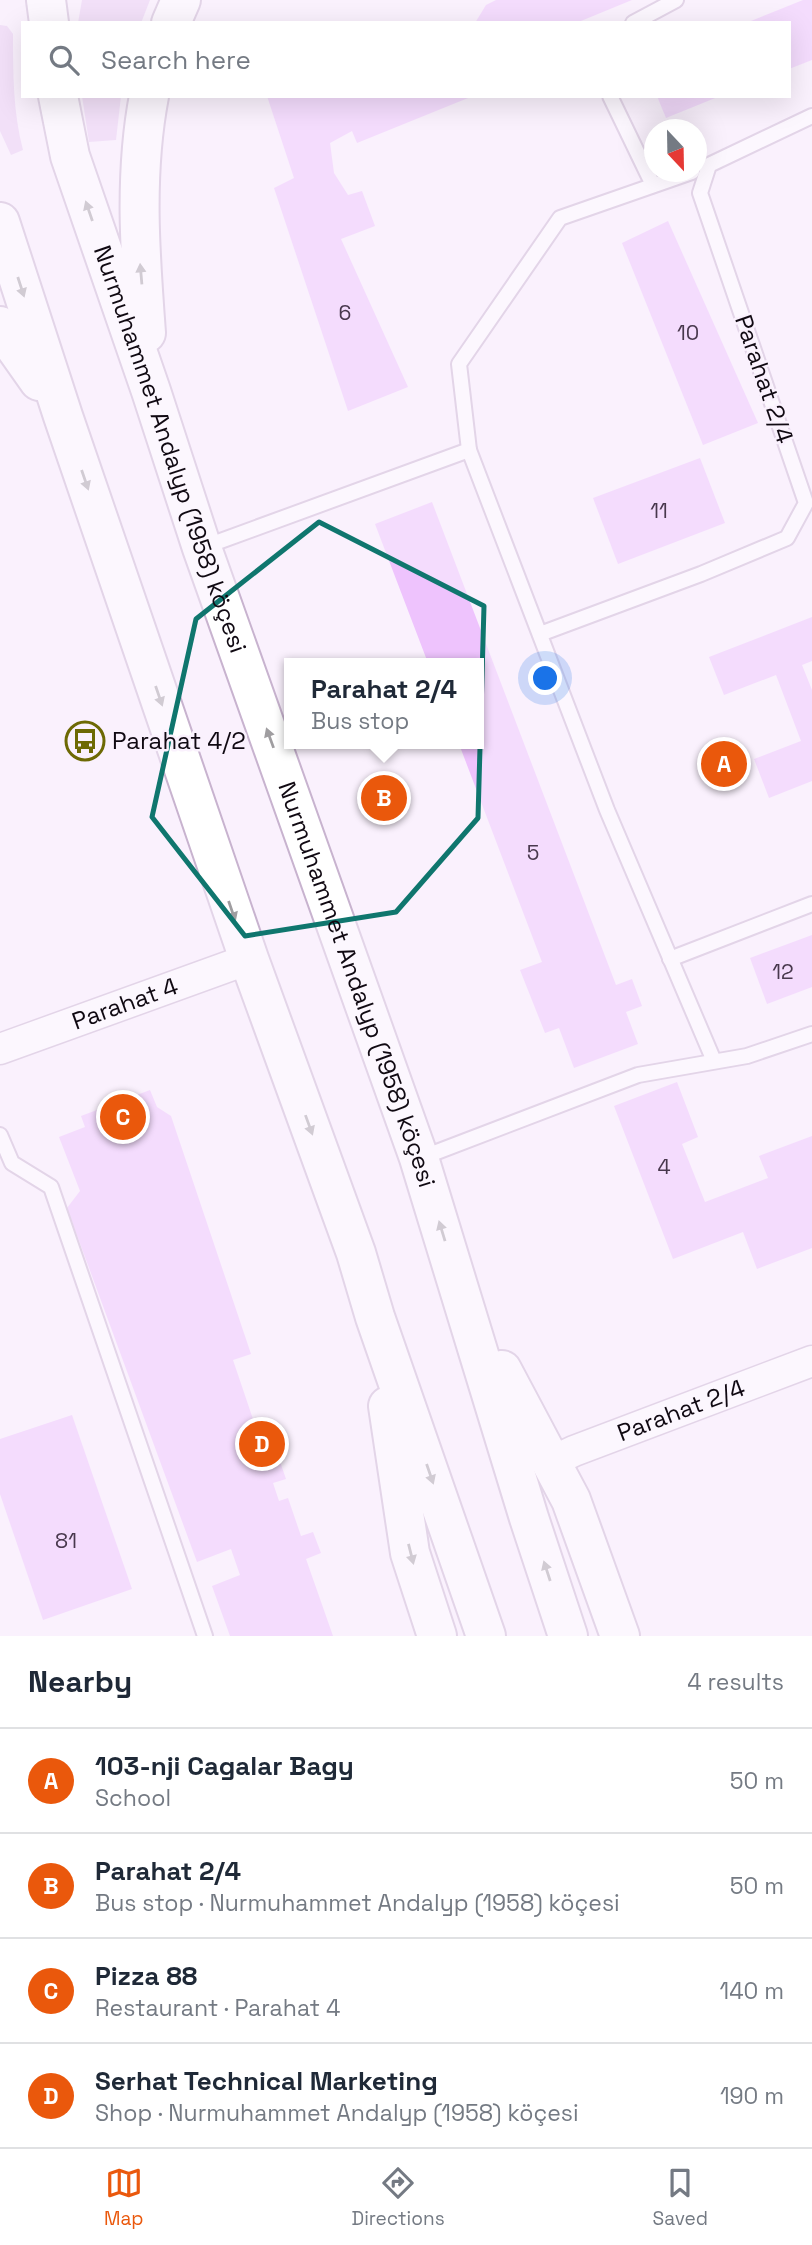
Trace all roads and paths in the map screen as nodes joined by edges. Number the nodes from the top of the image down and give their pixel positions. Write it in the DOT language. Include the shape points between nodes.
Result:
graph roads {
  1 [pos="46,0"];
  2 [pos="181,0"];
  3 [pos="676,0"];
  4 [pos="49,21"];
  5 [pos="172,21"];
  6 [pos="637,21"];
  7 [pos="58,98"];
  8 [pos="149,98"];
  9 [pos="611,98"];
  10 [pos="812,116"];
  11 [pos="707,165"];
  12 [pos="662,182"];
  13 [pos="700,182"];
  14 [pos="653,185"];
  15 [pos="0,222"];
  16 [pos="0,326"];
  17 [pos="151,391"];
  18 [pos="63,416"];
  19 [pos="469,450"];
  20 [pos="202,548"];
  21 [pos="540,634"];
  22 [pos="812,904"];
  23 [pos="248,959"];
  24 [pos="670,959"];
  25 [pos="812,1034"];
  26 [pos="0,1049"];
  27 [pos="713,1062"];
  28 [pos="0,1135"];
  29 [pos="419,1158"];
  30 [pos="462,1296"];
  31 [pos="375,1317"];
  32 [pos="812,1361"];
  33 [pos="551,1462"];
  34 [pos="205,1636"];
  35 [pos="437,1636"];
  36 [pos="486,1636"];
  37 [pos="568,1636"];
  38 [pos="620,1636"];
  1 -- 4 [label="main road"];
  2 -- 5 [label="main road"];
  3 -- 6 [label="lane"];
  17 -- 7 [label="main road, Nurmuhammet Andalyp (1958) köçesi, one-way" via="70,156"];
  17 -- 8 [label="main road, one-way" via="140,261 141,153"];
  9 -- 14 [label="lane"];
  10 -- 11 [label="lane"];
  12 -- 14 [label="lane"];
  13 -- 21 [label="lane, Parahat 2/4" via="806,503 787,538"];
  14 -- 19 [label="lane" via="560,218 459,364"];
  15 -- 18 [label="main road, one-way"];
  16 -- 18 [label="main road"];
  17 -- 20 [label="main road, Nurmuhammet Andalyp (1958) köçesi"];
  18 -- 23 [label="main road, one-way"];
  19 -- 20 [label="lane"];
  19 -- 21 [label="lane"];
  29 -- 20 [label="main road, Nurmuhammet Andalyp (1958) köçesi, one-way"];
  21 -- 24 [label="lane"];
  22 -- 24 [label="lane"];
  23 -- 26 [label="street, Parahat 4"];
  23 -- 31 [label="main road, one-way"];
  24 -- 27 [label="lane"];
  25 -- 27 [label="lane"];
  27 -- 29 [label="lane" via="638,1075"];
  28 -- 34 [label="lane" via="12,1163 51,1187"];
  30 -- 29 [label="main road, Nurmuhammet Andalyp (1958) köçesi, one-way"];
  30 -- 33 [label="main road"];
  37 -- 30 [label="main road, Nurmuhammet Andalyp (1958) köçesi, one-way"];
  31 -- 35 [label="main road, one-way" via="410,1553"];
  31 -- 36 [label="main road, one-way"];
  32 -- 33 [label="street, Parahat 2/4"];
  33 -- 38 [label="main road" via="571,1500"];
}
